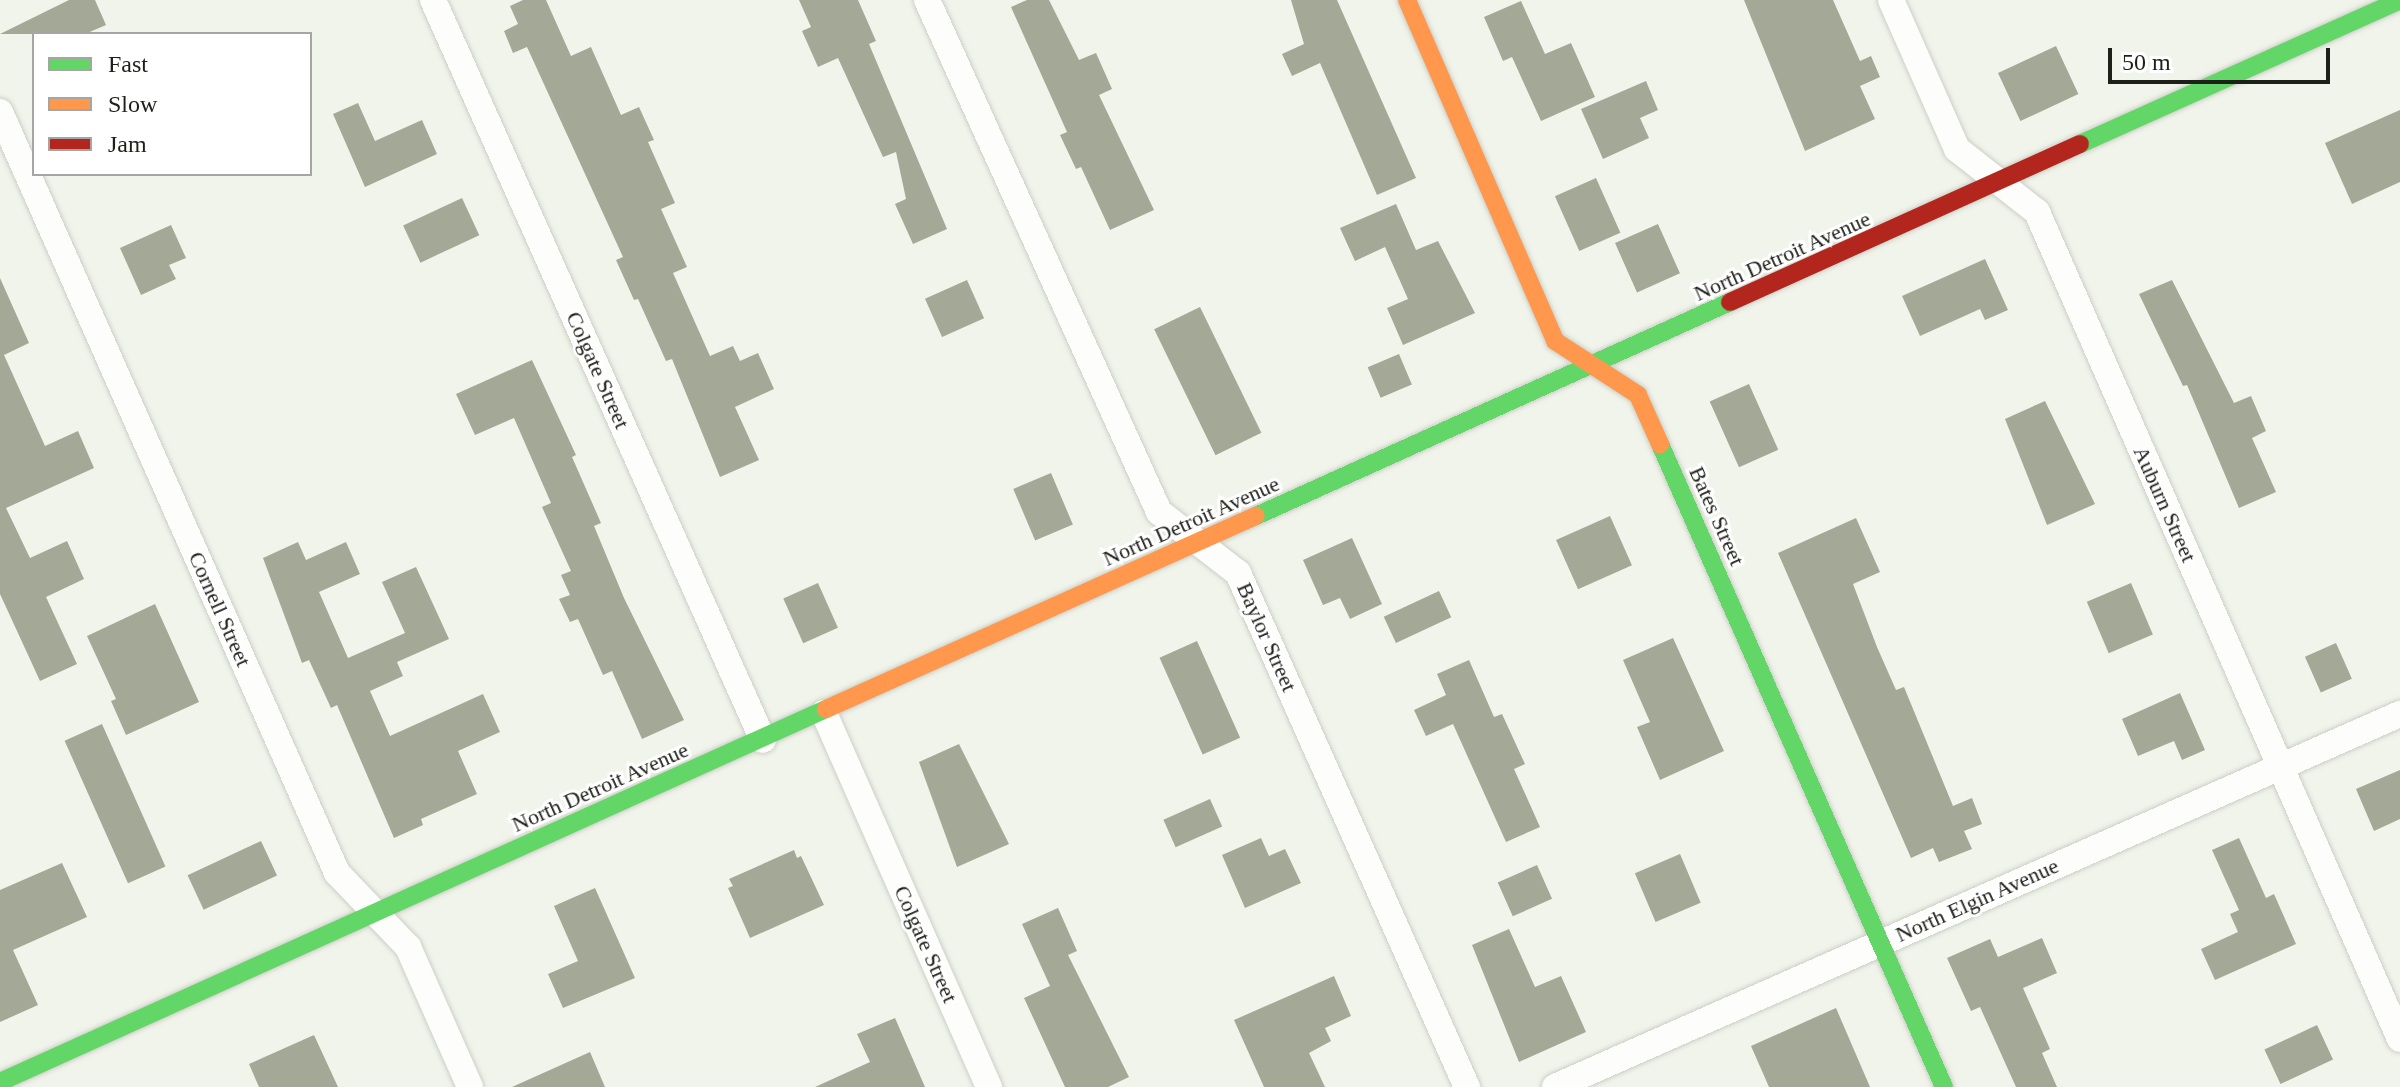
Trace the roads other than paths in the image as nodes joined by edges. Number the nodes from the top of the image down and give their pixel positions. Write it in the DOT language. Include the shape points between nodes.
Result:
graph roads {
  1 [pos="433,0"];
  2 [pos="927,0"];
  3 [pos="1407,0"];
  4 [pos="1891,0"];
  5 [pos="2400,0"];
  6 [pos="0,112"];
  7 [pos="2000,183"];
  8 [pos="1594,367"];
  9 [pos="1199,543"];
  10 [pos="824,713"];
  11 [pos="2400,714"];
  12 [pos="763,740"];
  13 [pos="2281,766"];
  14 [pos="377,914"];
  15 [pos="1880,943"];
  16 [pos="2400,1039"];
  17 [pos="0,1082"];
  18 [pos="470,1087"];
  19 [pos="989,1087"];
  20 [pos="1467,1087"];
  21 [pos="1555,1087"];
  22 [pos="1944,1087"];
  1 -- 12 [label="street, Colgate Street"];
  2 -- 9 [label="street, Baylor Street" via="1159,512"];
  3 -- 8 [label="street, Bates Street" via="1555,341"];
  4 -- 7 [label="street, Auburn Street" via="1957,149"];
  5 -- 7 [label="street, North Detroit Avenue"];
  6 -- 14 [label="street, Cornell Street" via="337,873"];
  7 -- 8 [label="street, North Detroit Avenue"];
  7 -- 13 [label="street, Auburn Street" via="2037,212"];
  8 -- 9 [label="street, North Detroit Avenue"];
  8 -- 15 [label="street, Bates Street" via="1638,395"];
  9 -- 10 [label="street, North Detroit Avenue"];
  9 -- 20 [label="street, Baylor Street" via="1238,573"];
  10 -- 12 [label="street, North Detroit Avenue"];
  10 -- 19 [label="street, Colgate Street"];
  11 -- 13 [label="street, North Elgin Avenue"];
  12 -- 14 [label="street, North Detroit Avenue"];
  13 -- 15 [label="street, North Elgin Avenue"];
  13 -- 16 [label="street, Auburn Street"];
  14 -- 17 [label="street, North Detroit Avenue"];
  14 -- 18 [label="street, Cornell Street" via="408,947"];
  15 -- 21 [label="street, North Elgin Avenue"];
  15 -- 22 [label="street, Bates Street"];
}
